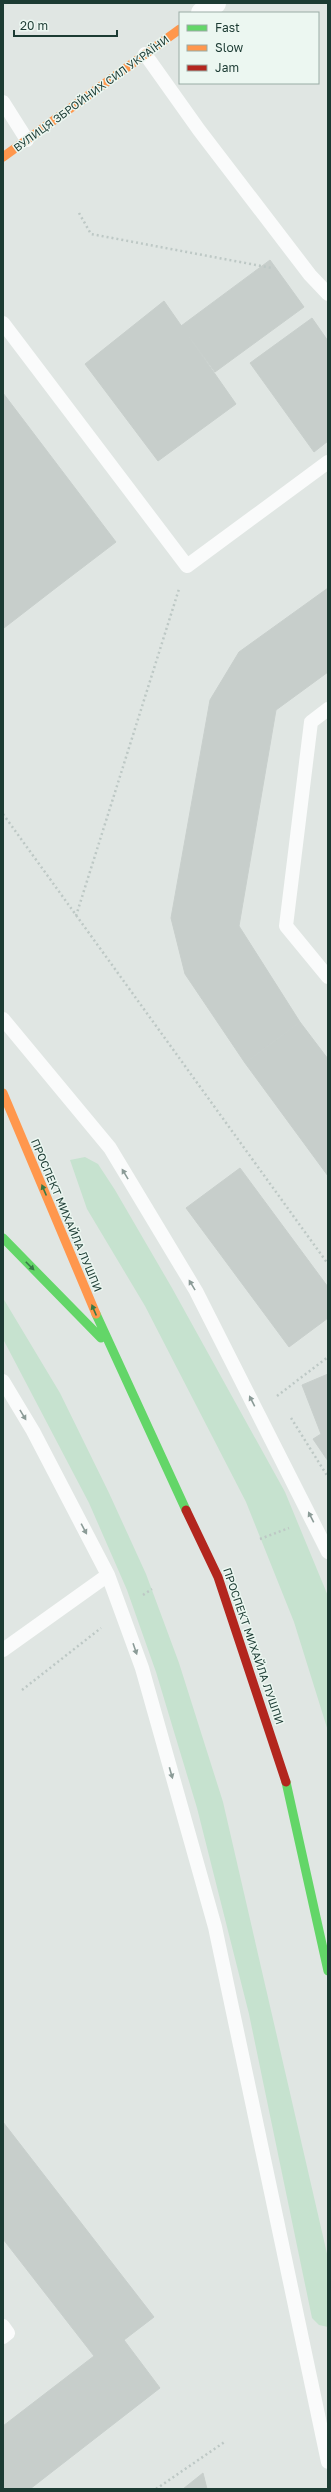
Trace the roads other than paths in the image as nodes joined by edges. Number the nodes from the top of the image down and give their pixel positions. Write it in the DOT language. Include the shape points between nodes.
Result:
graph roads {
  1 [pos="216,3"];
  2 [pos="203,12"];
  3 [pos="179,30"];
  4 [pos="145,54"];
  5 [pos="3,102"];
  6 [pos="27,140"];
  7 [pos="3,157"];
  8 [pos="328,294"];
  9 [pos="3,323"];
  10 [pos="328,462"];
  11 [pos="328,709"];
  12 [pos="328,977"];
  13 [pos="3,1019"];
  14 [pos="3,1093"];
  15 [pos="3,1238"];
  16 [pos="109,1346"];
  17 [pos="3,1381"];
  18 [pos="328,1552"];
  19 [pos="108,1575"];
  20 [pos="3,1650"];
  21 [pos="328,1971"];
  22 [pos="3,2326"];
  23 [pos="3,2337"];
  24 [pos="323,2410"];
  25 [pos="328,2462"];
  1 -- 2 [label="street"];
  3 -- 4 [label="main road, ВУЛИЦЯ ЗБРОЙНИХ СИЛ УКРАЇНИ"];
  4 -- 6 [label="main road, ВУЛИЦЯ ЗБРОЙНИХ СИЛ УКРАЇНИ"];
  4 -- 8 [label="lane" via="199,130 310,275"];
  5 -- 6 [label="lane"];
  6 -- 7 [label="main road, ВУЛИЦЯ ЗБРОЙНИХ СИЛ УКРАЇНИ"];
  9 -- 10 [label="lane" via="187,566"];
  11 -- 12 [label="lane" via="311,722 286,926"];
  18 -- 13 [label="lane, one-way" via="196,1291 110,1148"];
  16 -- 14 [label="main road, ПРОСПЕКТ МИХАЙЛА ЛУШПИ, one-way"];
  15 -- 16 [label="main road, ПРОСПЕКТ МИХАЙЛА ЛУШПИ, one-way"];
  16 -- 21 [label="main road, ПРОСПЕКТ МИХАЙЛА ЛУШПИ" via="218,1577 283,1766"];
  17 -- 19 [label="lane, one-way" via="33,1431"];
  19 -- 20 [label="lane"];
  19 -- 24 [label="lane, one-way" via="142,1668 215,1927"];
  22 -- 23 [label="lane" via="8,2333"];
  24 -- 25 [label="lane"];
}
